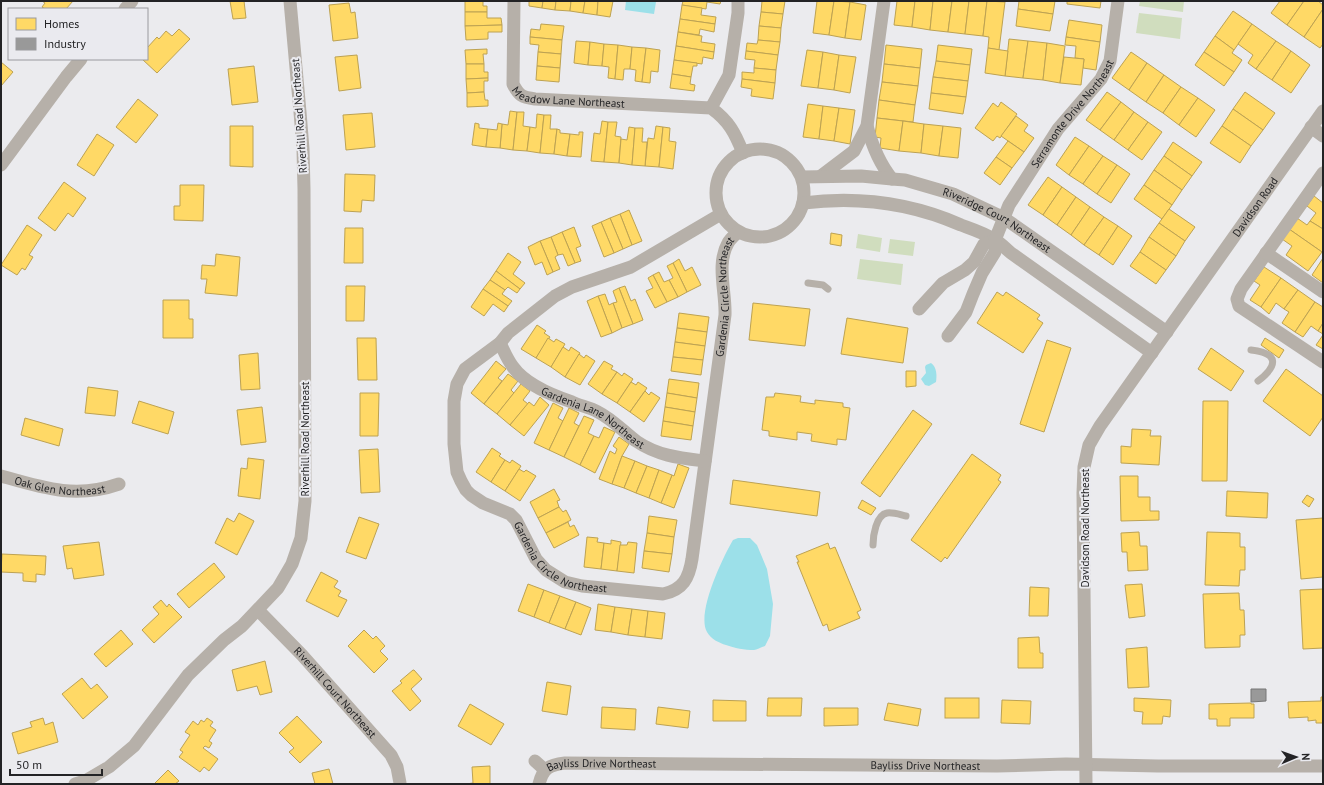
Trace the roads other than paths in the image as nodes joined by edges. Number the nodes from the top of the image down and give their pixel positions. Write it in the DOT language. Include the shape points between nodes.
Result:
graph roads {
  1 [pos="290,1"];
  2 [pos="514,1"];
  3 [pos="738,1"];
  4 [pos="884,1"];
  5 [pos="1118,1"];
  6 [pos="80,60"];
  7 [pos="711,108"];
  8 [pos="1322,116"];
  9 [pos="866,126"];
  10 [pos="1312,127"];
  11 [pos="1323,136"];
  12 [pos="743,153"];
  13 [pos="1,165"];
  14 [pos="1323,173"];
  15 [pos="821,176"];
  16 [pos="802,177"];
  17 [pos="892,179"];
  18 [pos="803,203"];
  19 [pos="721,214"];
  20 [pos="1004,218"];
  21 [pos="738,232"];
  22 [pos="995,240"];
  23 [pos="1266,253"];
  24 [pos="808,283"];
  25 [pos="828,288"];
  26 [pos="1323,292"];
  27 [pos="1187,304"];
  28 [pos="919,309"];
  29 [pos="1167,332"];
  30 [pos="948,336"];
  31 [pos="500,343"];
  32 [pos="1251,350"];
  33 [pos="1152,353"];
  34 [pos="1323,362"];
  35 [pos="1258,380"];
  36 [pos="705,461"];
  37 [pos="1,476"];
  38 [pos="119,484"];
  39 [pos="906,516"];
  40 [pos="873,545"];
  41 [pos="258,610"];
  42 [pos="1086,764"];
  43 [pos="1323,766"];
  44 [pos="400,783"];
  45 [pos="75,784"];
  46 [pos="539,784"];
  47 [pos="1086,784"];
  1 -- 41 [label="street, Riverhill Road Northeast" via="303,149 305,501 301,538 292,564 278,588"];
  2 -- 7 [label="street, Meadow Lane Northeast" via="513,84 517,92 524,97"];
  3 -- 7 [label="street" via="729,75"];
  4 -- 9 [label="street"];
  5 -- 20 [label="street, Serramonte Drive Northeast" via="1110,61 1102,79 1058,129 1009,205"];
  6 -- 13 [label="street"];
  7 -- 12 [label="street" via="721,115 733,130"];
  8 -- 10 [label="street, Davidson Road"];
  9 -- 15 [label="street" via="854,151"];
  9 -- 17 [label="street" via="874,150"];
  10 -- 11 [label="street"];
  10 -- 27 [label="street, Davidson Road"];
  12 -- 16 [label="street" via="764,149 777,152 788,158"];
  12 -- 19 [label="street" via="728,163 720,174 716,201"];
  14 -- 23 [label="street"];
  15 -- 16 [label="street, Riveridge Court Northeast"];
  15 -- 17 [label="street, Riveridge Court Northeast"];
  16 -- 18 [label="street" via="805,193"];
  17 -- 20 [label="street, Riveridge Court Northeast" via="905,180 954,194"];
  18 -- 21 [label="street" via="795,221 784,231 771,237 756,238"];
  18 -- 22 [label="street, Riveridge Court Northeast" via="849,200 913,208 942,216"];
  19 -- 21 [label="street"];
  19 -- 31 [label="street, Gardenia Circle Northeast" via="631,267 572,287 555,296 508,333"];
  20 -- 22 [label="street, Serramonte Drive Northeast"];
  20 -- 29 [label="street, Riveridge Court Northeast"];
  21 -- 36 [label="street, Gardenia Circle Northeast" via="728,243 723,257 725,315"];
  22 -- 28 [label="street" via="984,244 969,267 943,284"];
  22 -- 30 [label="street, Serramonte Drive Northeast" via="995,252 982,274 966,312"];
  22 -- 33 [label="street, Riveridge Court Northeast"];
  23 -- 26 [label="street"];
  23 -- 34 [label="street" via="1240,289 1237,299 1240,306"];
  24 -- 25 [label="lane"];
  27 -- 29 [label="street, Davidson Road Northeast"];
  29 -- 33 [label="street, Davidson Road Northeast"];
  31 -- 36 [label="street, Gardenia Lane Northeast" via="514,368 542,390 597,411 636,441 658,453"];
  31 -- 36 [label="street, Gardenia Circle Northeast" via="465,369 457,384 454,401 454,444 457,472 466,490 472,495 483,503 510,514 516,520 536,559 546,570 565,582 663,594 681,586 690,570"];
  32 -- 35 [label="lane" via="1265,353 1273,361 1268,373"];
  33 -- 42 [label="street, Davidson Road Northeast" via="1100,426 1090,445 1084,467"];
  37 -- 38 [label="street, Oak Glen Northeast" via="67,491 90,491"];
  39 -- 40 [label="lane" via="886,513 882,516 875,528"];
  41 -- 44 [label="street, Riverhill Court Northeast" via="302,655 391,755 397,767"];
  41 -- 45 [label="street, Riverhill Road Northeast" via="188,675 134,746 109,767"];
  42 -- 43 [label="street, Bayliss Drive Northeast"];
  42 -- 46 [label="street, Bayliss Drive Northeast" via="997,766 565,763 540,766"];
  42 -- 47 [label="street, Davidson Road Northeast"];
}
